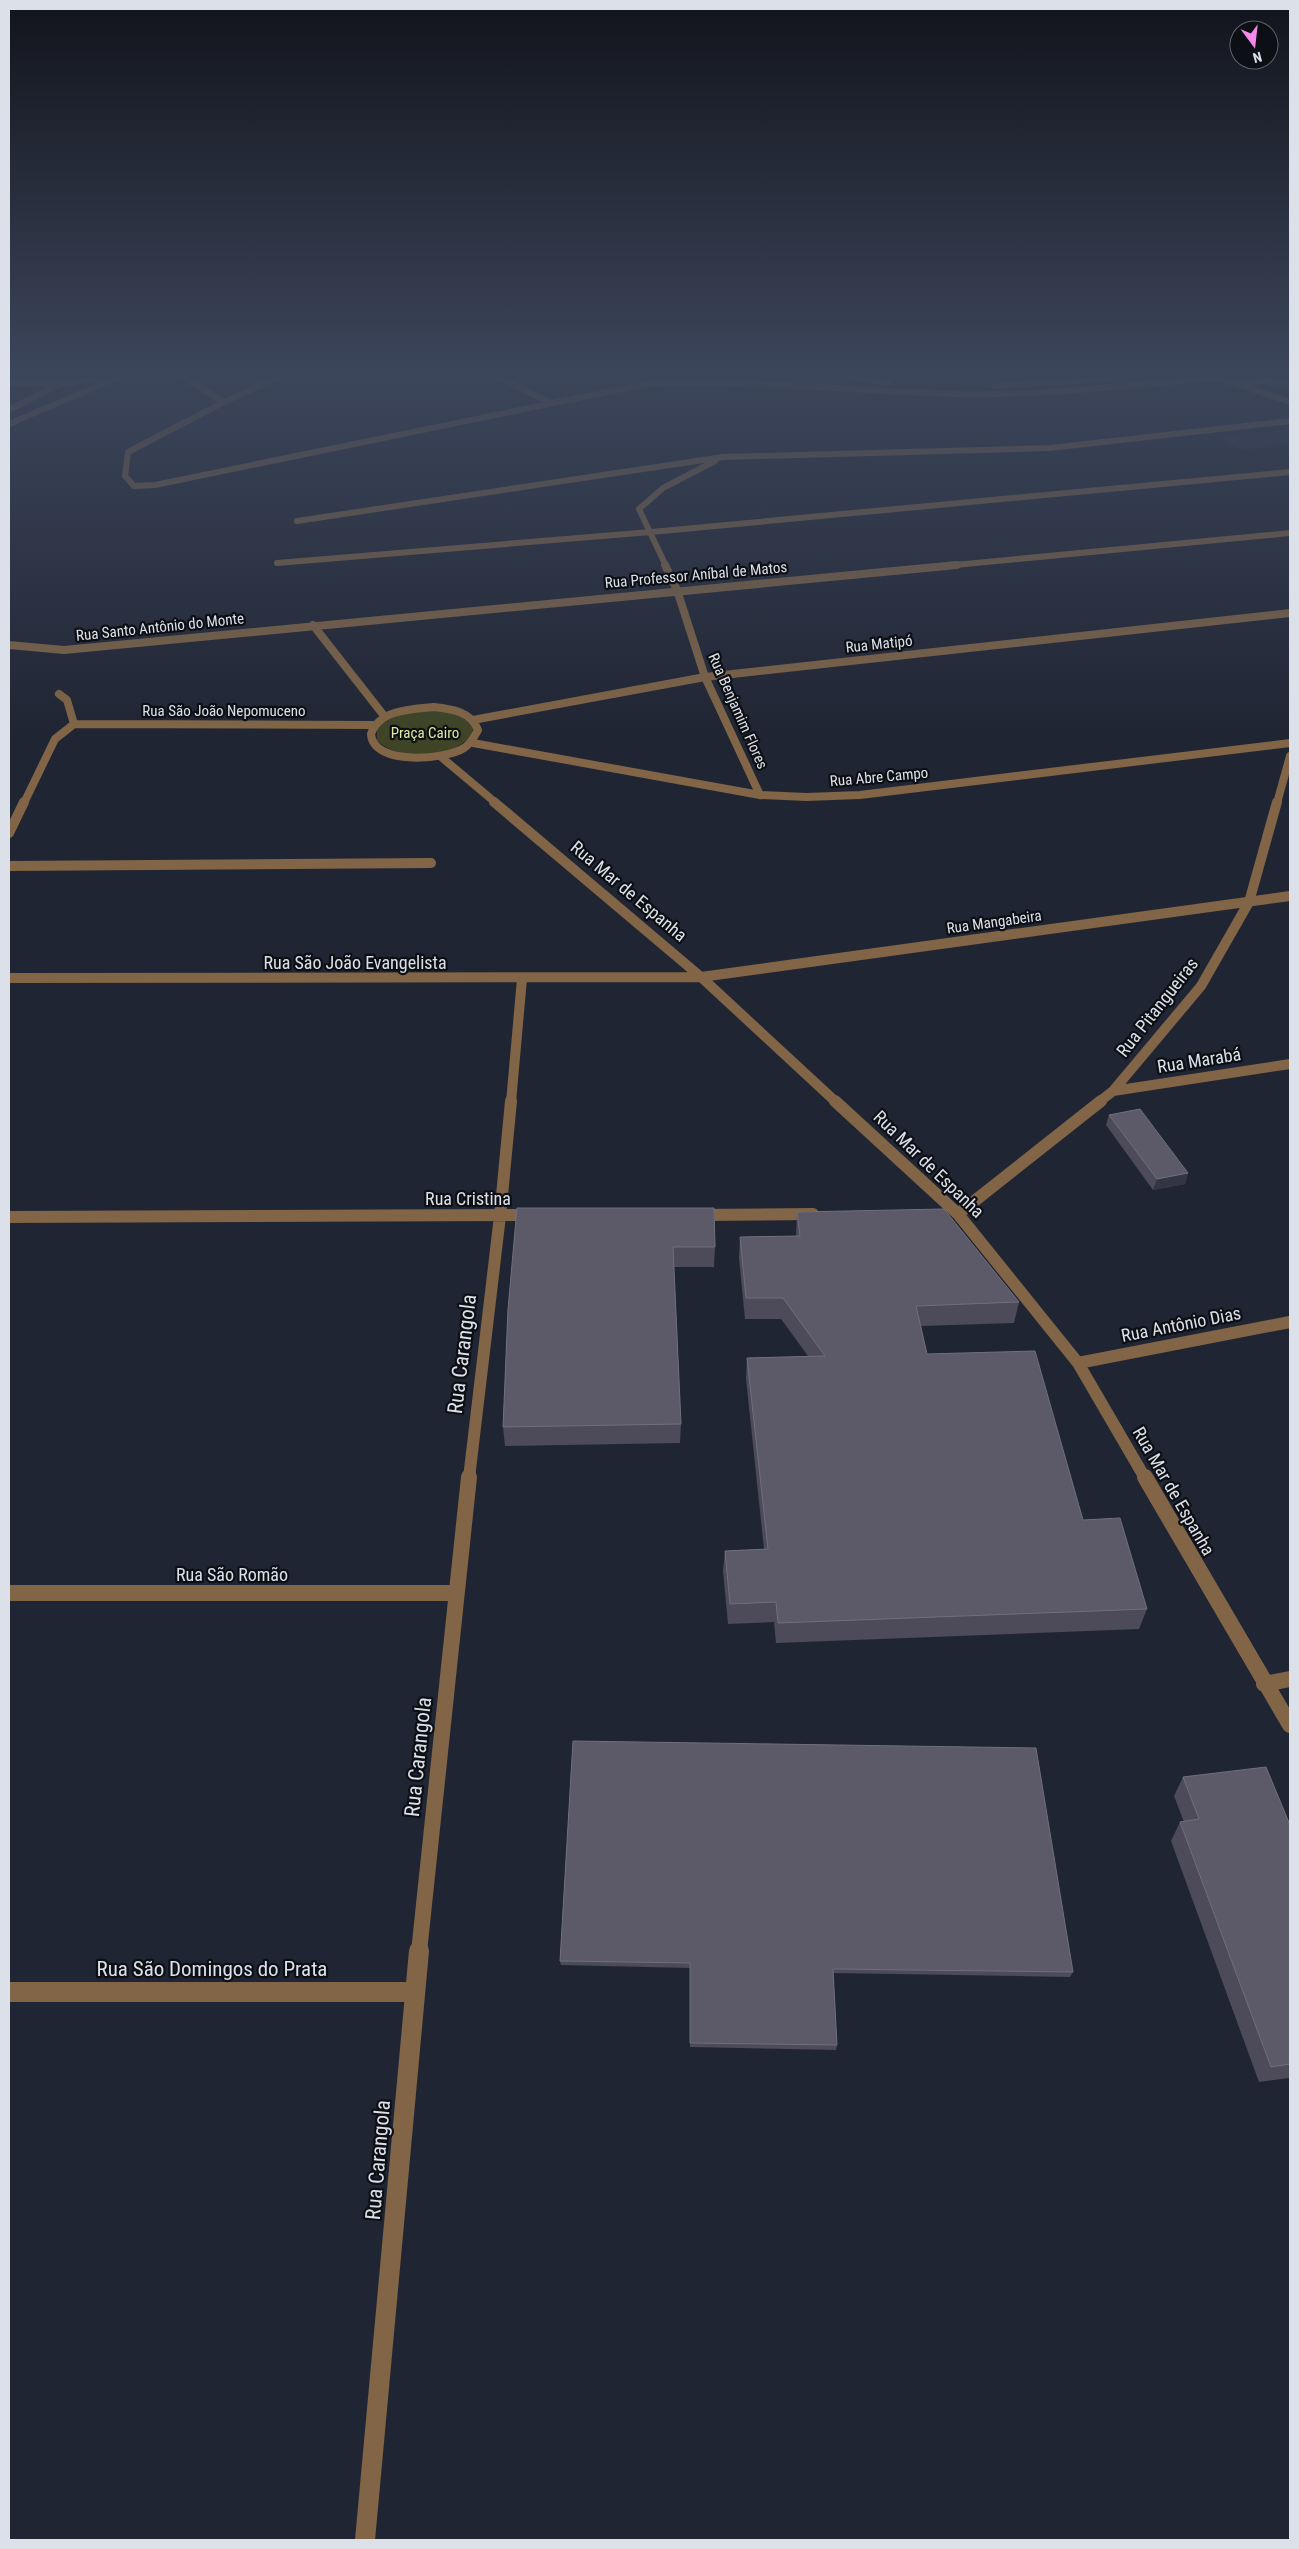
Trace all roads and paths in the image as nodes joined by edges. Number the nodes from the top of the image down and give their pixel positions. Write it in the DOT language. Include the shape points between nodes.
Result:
graph roads {
  1 [pos="464,496"];
  2 [pos="655,496"];
  3 [pos="1035,496"];
  4 [pos="297,521"];
  5 [pos="651,532"];
  6 [pos="1290,533"];
  7 [pos="277,563"];
  8 [pos="677,590"];
  9 [pos="1290,613"];
  10 [pos="313,625"];
  11 [pos="126,644"];
  12 [pos="9,646"];
  13 [pos="126,655"];
  14 [pos="705,677"];
  15 [pos="58,694"];
  16 [pos="385,717"];
  17 [pos="473,720"];
  18 [pos="74,724"];
  19 [pos="375,725"];
  20 [pos="473,743"];
  21 [pos="1290,743"];
  22 [pos="440,756"];
  23 [pos="1290,756"];
  24 [pos="760,795"];
  25 [pos="9,834"];
  26 [pos="431,862"];
  27 [pos="9,866"];
  28 [pos="1290,896"];
  29 [pos="1249,902"];
  30 [pos="701,977"];
  31 [pos="9,978"];
  32 [pos="522,979"];
  33 [pos="1290,1064"];
  34 [pos="1113,1091"];
  35 [pos="823,1214"];
  36 [pos="940,1214"];
  37 [pos="958,1214"];
  38 [pos="549,1215"];
  39 [pos="686,1215"];
  40 [pos="500,1216"];
  41 [pos="9,1217"];
  42 [pos="1290,1322"];
  43 [pos="1078,1363"];
  44 [pos="9,1593"];
  45 [pos="455,1593"];
  46 [pos="1290,1679"];
  47 [pos="1264,1684"];
  48 [pos="1290,1725"];
  49 [pos="9,1992"];
  50 [pos="415,1992"];
  51 [pos="365,2540"];
  1 -- 4 [label="street"];
  2 -- 5 [label="street, Rua Benjamim Flores" via="639,509"];
  3 -- 5 [label="street"];
  5 -- 7 [label="street"];
  5 -- 8 [label="street, Rua Benjamim Flores"];
  6 -- 8 [label="street, Rua Professor Aníbal de Matos"];
  8 -- 10 [label="street, Rua Professor Aníbal de Matos"];
  8 -- 14 [label="street, Rua Benjamim Flores"];
  9 -- 14 [label="street, Rua Matipó"];
  10 -- 11 [label="street, Rua Santo Antônio do Monte"];
  10 -- 16 [label="street"];
  11 -- 12 [label="street, Rua Santo Antônio do Monte" via="64,650"];
  11 -- 13 [label="street"];
  14 -- 17 [label="street, Rua Matipó"];
  14 -- 24 [label="street, Rua Benjamim Flores"];
  15 -- 18 [label="street" via="67,700"];
  16 -- 17 [label="street" via="433,707 456,711"];
  16 -- 19 [label="street"];
  17 -- 20 [label="street" via="478,730"];
  18 -- 19 [label="street, Rua São João Nepomuceno"];
  18 -- 25 [label="street" via="55,739"];
  19 -- 22 [label="street" via="371,739 383,751 409,757"];
  20 -- 22 [label="street"];
  20 -- 24 [label="street, Rua Abre Campo"];
  21 -- 24 [label="street, Rua Abre Campo" via="860,795"];
  22 -- 30 [label="street, Rua Mar de Espanha"];
  23 -- 29 [label="street, Rua Pitangueiras"];
  26 -- 27 [label="street"];
  28 -- 29 [label="street, Rua Mangabeira"];
  29 -- 30 [label="street, Rua Mangabeira"];
  29 -- 34 [label="street, Rua Pitangueiras" via="1201,986"];
  30 -- 32 [label="street, Rua São João Evangelista"];
  30 -- 37 [label="street, Rua Mar de Espanha"];
  31 -- 32 [label="street, Rua São João Evangelista"];
  32 -- 40 [label="street, Rua Carangola"];
  33 -- 34 [label="street, Rua Marabá"];
  34 -- 37 [label="street, Rua Pitangueiras"];
  35 -- 39 [label="street"];
  36 -- 37 [label="street"];
  37 -- 43 [label="street, Rua Mar de Espanha"];
  38 -- 40 [label="street, Rua Cristina"];
  40 -- 41 [label="street, Rua Cristina"];
  40 -- 45 [label="street, Rua Carangola"];
  42 -- 43 [label="street, Rua Antônio Dias"];
  43 -- 47 [label="street, Rua Mar de Espanha"];
  44 -- 45 [label="street, Rua São Romão"];
  45 -- 50 [label="street, Rua Carangola"];
  46 -- 47 [label="street"];
  47 -- 48 [label="street, Rua Mar de Espanha"];
  49 -- 50 [label="street, Rua São Domingos do Prata"];
  50 -- 51 [label="street, Rua Carangola"];
}
